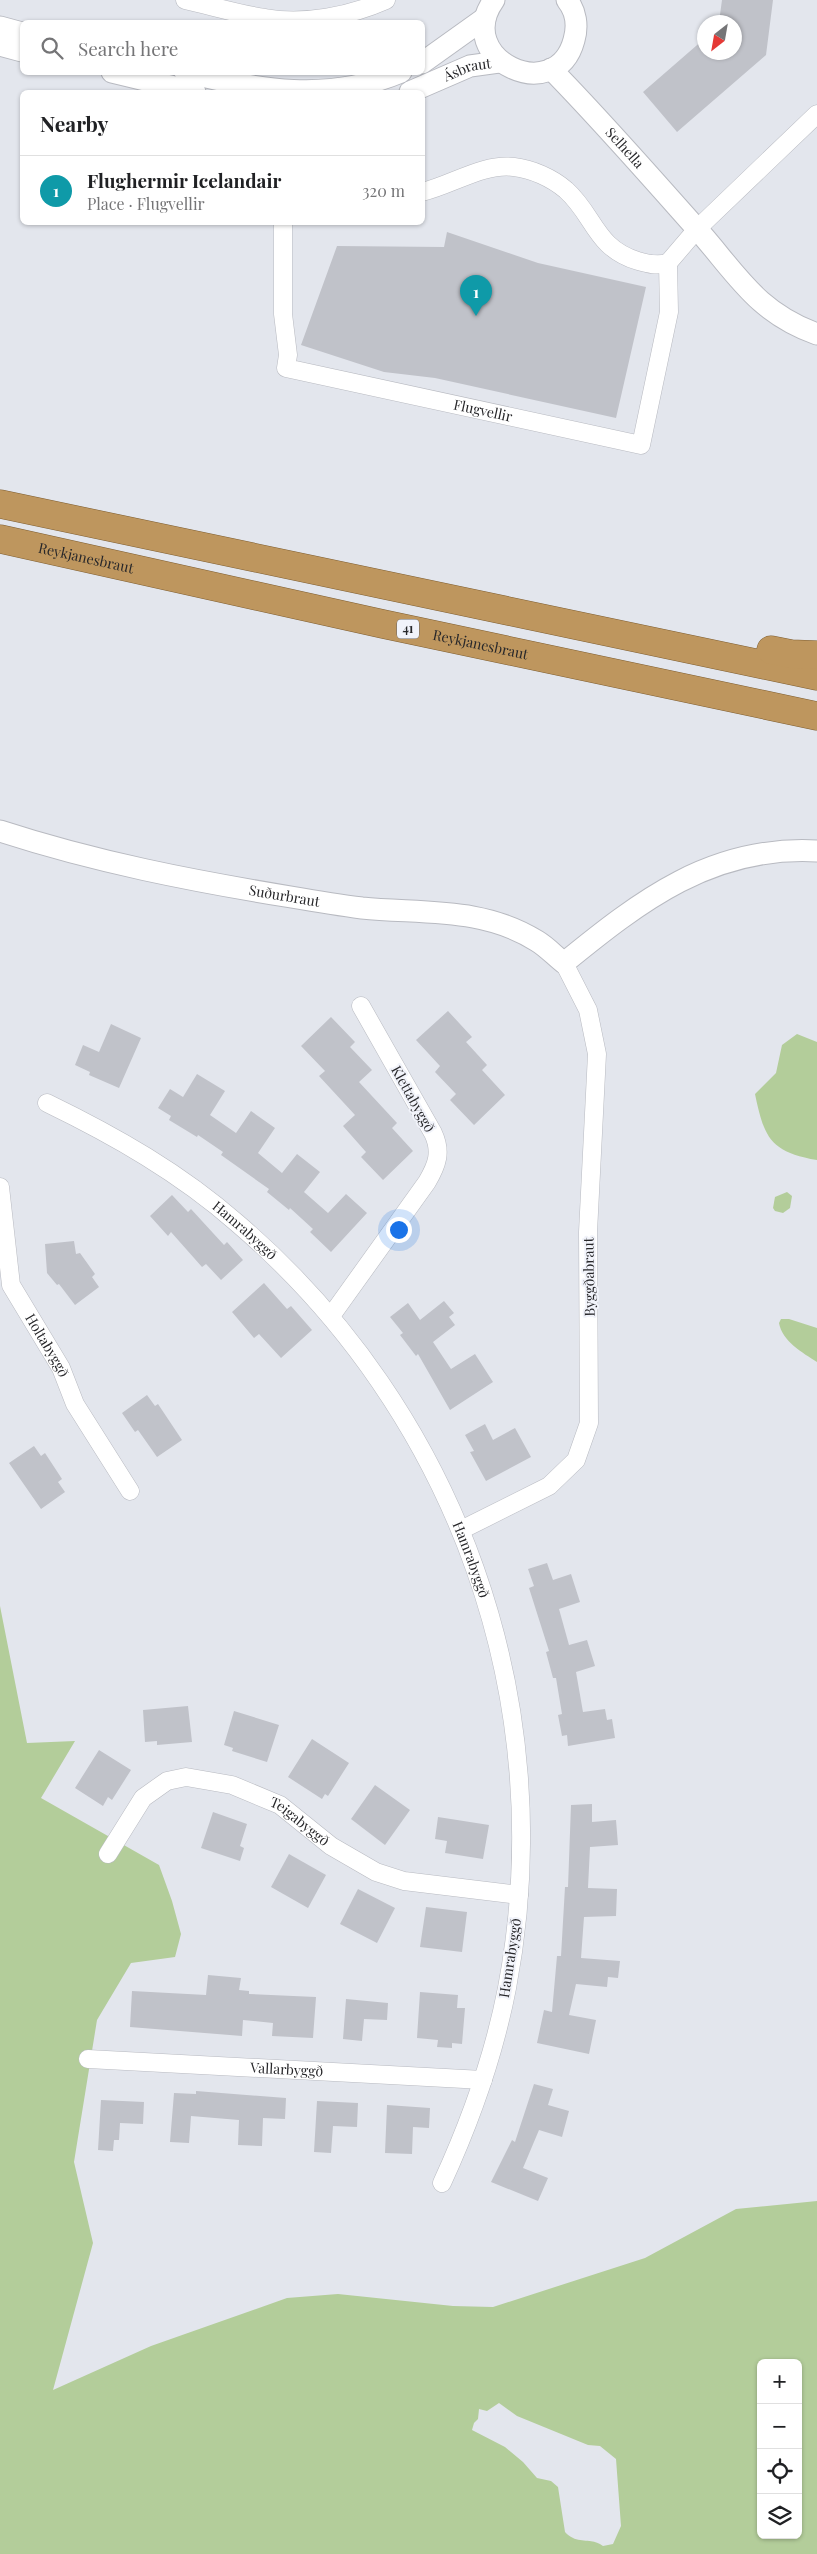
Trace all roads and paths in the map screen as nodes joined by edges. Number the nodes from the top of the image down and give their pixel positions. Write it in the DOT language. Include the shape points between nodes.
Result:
graph roads {
  1 [pos="185,0"];
  2 [pos="386,0"];
  3 [pos="576,6"];
  4 [pos="490,9"];
  5 [pos="0,28"];
  6 [pos="20,33"];
  7 [pos="0,45"];
  8 [pos="20,50"];
  9 [pos="425,61"];
  10 [pos="499,62"];
  11 [pos="551,69"];
  12 [pos="124,75"];
  13 [pos="198,75"];
  14 [pos="394,75"];
  15 [pos="187,90"];
  16 [pos="283,90"];
  17 [pos="343,90"];
  18 [pos="415,90"];
  19 [pos="817,114"];
  20 [pos="425,191"];
  21 [pos="283,225"];
  22 [pos="696,229"];
  23 [pos="668,263"];
  24 [pos="817,334"];
  25 [pos="0,504"];
  26 [pos="0,539"];
  27 [pos="299,567"];
  28 [pos="383,624"];
  29 [pos="817,655"];
  30 [pos="817,676"];
  31 [pos="817,716"];
  32 [pos="817,735"];
  33 [pos="0,831"];
  34 [pos="817,851"];
  35 [pos="564,963"];
  36 [pos="361,1006"];
  37 [pos="47,1103"];
  38 [pos="0,1187"];
  39 [pos="331,1316"];
  40 [pos="130,1491"];
  41 [pos="461,1530"];
  42 [pos="108,1854"];
  43 [pos="519,1895"];
  44 [pos="88,2059"];
  45 [pos="483,2080"];
  46 [pos="442,2183"];
  1 -- 2 [label="street" via="267,19 295,20 342,15"];
  3 -- 11 [label="street" via="576,32 572,47 564,60"];
  4 -- 9 [label="street, Ásbraut"];
  4 -- 10 [label="street" via="485,34"];
  5 -- 6 [label="street"];
  7 -- 8 [label="street"];
  10 -- 11 [label="street" via="524,73"];
  10 -- 18 [label="street, Ásbraut" via="470,66"];
  11 -- 22 [label="street, Selhella"];
  12 -- 15 [label="street"];
  13 -- 16 [label="street"];
  14 -- 17 [label="street"];
  19 -- 22 [label="street"];
  20 -- 23 [label="street" via="494,167 514,167 538,173 565,189 605,243 620,254 648,264"];
  21 -- 23 [label="street, Flugvellir" via="286,368 641,445 669,312"];
  22 -- 23 [label="street"];
  22 -- 24 [label="street, Selhella" via="754,296 788,322"];
  25 -- 27 [label="highway"];
  26 -- 28 [label="highway, Reykjanesbraut / 41"];
  27 -- 29 [label="highway" via="419,579 791,654"];
  27 -- 30 [label="highway"];
  28 -- 31 [label="highway, Reykjanesbraut / 41"];
  28 -- 32 [label="highway" via="540,671 752,716"];
  33 -- 35 [label="street, Suðurbraut" via="45,846 208,883 361,908 478,916 512,927"];
  34 -- 35 [label="street" via="777,852 743,858 684,878 628,911"];
  35 -- 41 [label="street, Byggðabraut" via="588,1010 597,1054 588,1232 589,1423 576,1460 549,1486"];
  36 -- 39 [label="street, Klettabyggð" via="433,1132 438,1156 427,1182"];
  37 -- 39 [label="street, Hamrabyggð" via="127,1144 201,1194 269,1251"];
  38 -- 40 [label="street, Holtabyggð" via="11,1285 61,1368 75,1404"];
  39 -- 41 [label="street, Hamrabyggð" via="357,1349 426,1454"];
  41 -- 43 [label="street, Hamrabyggð" via="492,1618 512,1709 521,1802"];
  42 -- 43 [label="street, Teigabyggð" via="143,1798 167,1781 186,1777 232,1785 280,1805 331,1846 376,1872 404,1881"];
  43 -- 45 [label="street, Hamrabyggð" via="507,1989"];
  44 -- 45 [label="street, Vallarbyggð"];
  45 -- 46 [label="street, Hamrabyggð"];
}
